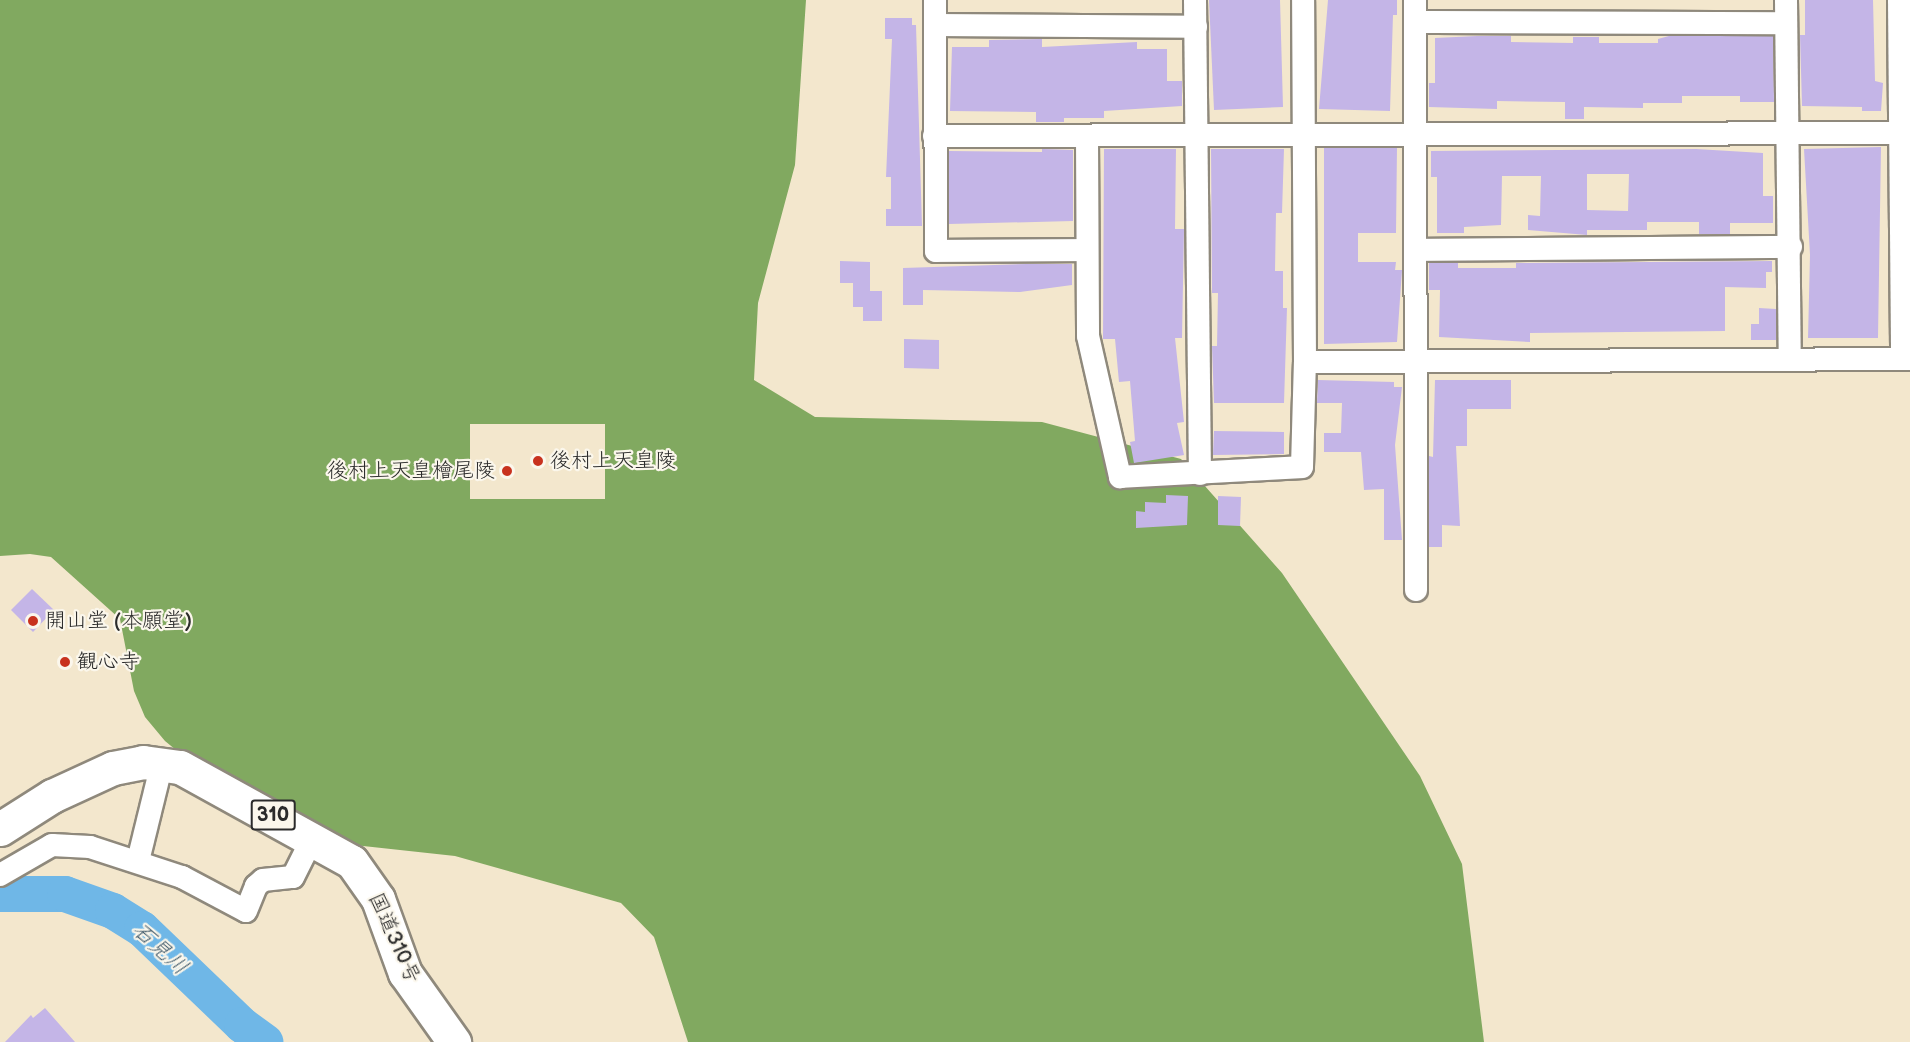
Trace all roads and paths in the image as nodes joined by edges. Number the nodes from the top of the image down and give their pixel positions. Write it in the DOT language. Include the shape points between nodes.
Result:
graph roads {
  1 [pos="935,0"];
  2 [pos="1195,0"];
  3 [pos="1303,0"];
  4 [pos="1786,0"];
  5 [pos="1899,0"];
  6 [pos="1415,11"];
  7 [pos="1786,23"];
  8 [pos="935,25"];
  9 [pos="1196,27"];
  10 [pos="1787,132"];
  11 [pos="1414,133"];
  12 [pos="1905,133"];
  13 [pos="1304,134"];
  14 [pos="1198,135"];
  15 [pos="934,136"];
  16 [pos="1087,138"];
  17 [pos="1791,247"];
  18 [pos="1085,250"];
  19 [pos="1417,250"];
  20 [pos="1906,359"];
  21 [pos="1790,360"];
  22 [pos="1305,362"];
  23 [pos="1416,363"];
  24 [pos="1200,474"];
  25 [pos="1416,590"];
  26 [pos="162,763"];
  27 [pos="0,829"];
  28 [pos="313,837"];
  29 [pos="138,861"];
  30 [pos="0,875"];
  31 [pos="454,1042"];
  1 -- 8 [label="street"];
  2 -- 9 [label="street"];
  3 -- 13 [label="street"];
  4 -- 7 [label="street"];
  5 -- 12 [label="street"];
  6 -- 7 [label="street"];
  6 -- 11 [label="street"];
  7 -- 10 [label="street"];
  8 -- 9 [label="street"];
  8 -- 15 [label="street"];
  9 -- 14 [label="street"];
  10 -- 11 [label="street"];
  10 -- 12 [label="street"];
  10 -- 17 [label="street"];
  11 -- 13 [label="street"];
  11 -- 19 [label="street"];
  12 -- 20 [label="street"];
  13 -- 14 [label="street"];
  13 -- 22 [label="street"];
  14 -- 16 [label="street"];
  14 -- 24 [label="street"];
  15 -- 16 [label="street"];
  15 -- 18 [label="street" via="936,251"];
  16 -- 18 [label="street"];
  17 -- 19 [label="street"];
  17 -- 21 [label="street"];
  18 -- 24 [label="street" via="1088,336 1120,477"];
  19 -- 23 [label="street"];
  20 -- 21 [label="street"];
  21 -- 23 [label="street"];
  22 -- 23 [label="street"];
  22 -- 24 [label="street" via="1302,467"];
  23 -- 25 [label="street"];
  26 -- 27 [label="highway, 国道310号 / 310" via="113,768 52,796"];
  26 -- 28 [label="highway, 国道310号 / 310" via="180,767"];
  26 -- 29 [label="street"];
  28 -- 29 [label="street" via="293,877 263,880 256,886 246,911 182,877"];
  28 -- 31 [label="highway, 国道310号 / 310" via="352,861 367,879 405,973"];
  29 -- 30 [label="street" via="90,847 52,845"];
}
